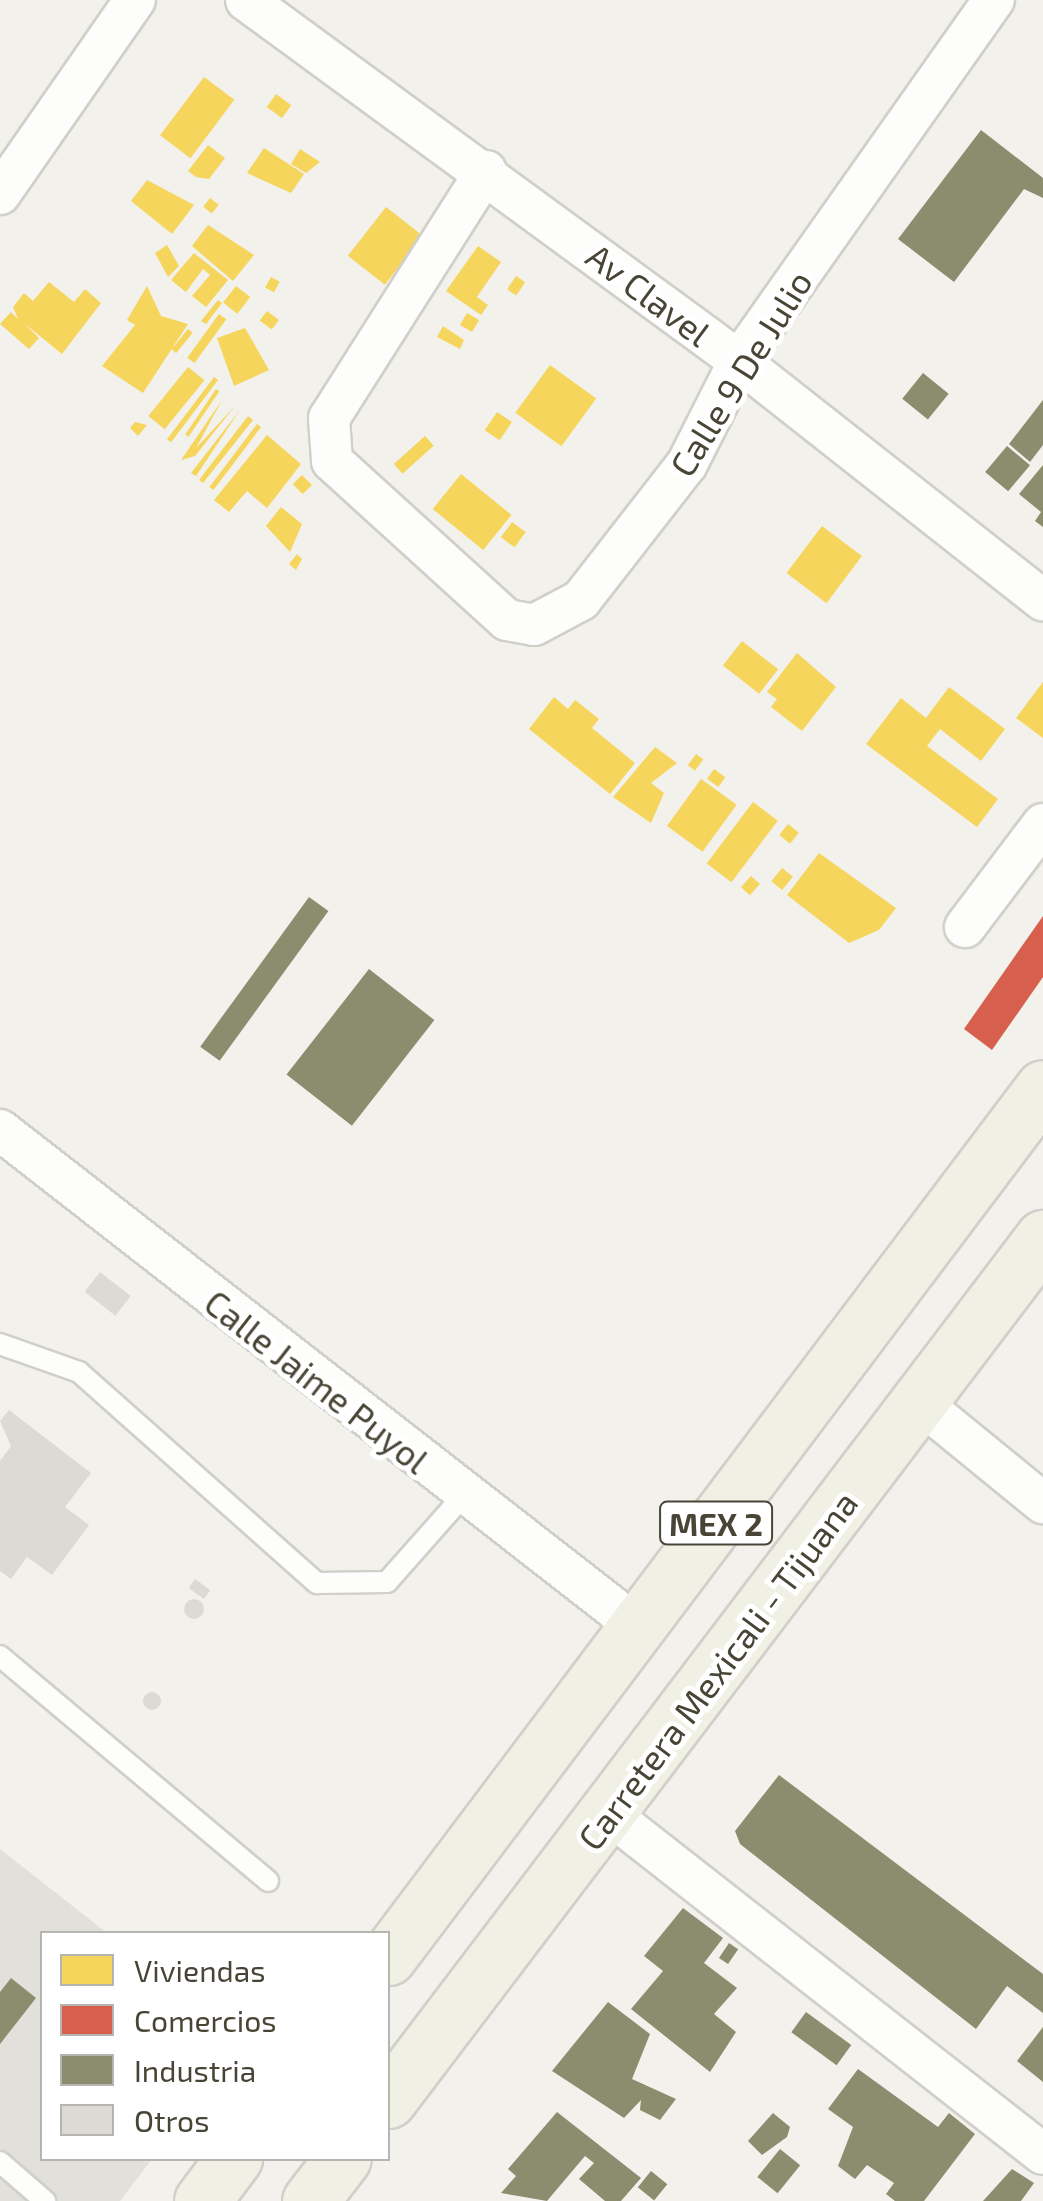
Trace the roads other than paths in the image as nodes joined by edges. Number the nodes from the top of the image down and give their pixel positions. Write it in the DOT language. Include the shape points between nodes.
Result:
graph roads {
  1 [pos="136,0"];
  2 [pos="246,0"];
  3 [pos="994,0"];
  4 [pos="486,171"];
  5 [pos="0,194"];
  6 [pos="739,360"];
  7 [pos="1043,600"];
  8 [pos="1043,824"];
  9 [pos="964,927"];
  10 [pos="1043,1088"];
  11 [pos="0,1130"];
  12 [pos="1043,1238"];
  13 [pos="0,1344"];
  14 [pos="919,1402"];
  15 [pos="463,1496"];
  16 [pos="1043,1503"];
  17 [pos="638,1627"];
  18 [pos="0,1656"];
  19 [pos="609,1814"];
  20 [pos="268,1881"];
  21 [pos="390,1954"];
  22 [pos="390,2097"];
  23 [pos="1043,2154"];
  24 [pos="232,2161"];
  25 [pos="340,2161"];
  26 [pos="0,2162"];
  27 [pos="45,2201"];
  28 [pos="202,2201"];
  29 [pos="310,2201"];
  1 -- 5 [label="street"];
  2 -- 4 [label="street, Av Clavel"];
  3 -- 6 [label="street, Calle 9 De Julio"];
  4 -- 6 [label="street, Av Clavel"];
  4 -- 6 [label="street, Calle 9 De Julio" via="329,418 332,461 507,620 534,626 581,600 676,479"];
  6 -- 7 [label="street, Av Clavel"];
  8 -- 9 [label="street"];
  10 -- 17 [label="main road, MEX 2"];
  11 -- 15 [label="street, Calle Jaime Puyol"];
  12 -- 14 [label="main road, Carretera Mexicali - Tijuana / MEX 2"];
  13 -- 15 [label="lane" via="79,1372 318,1583 387,1582"];
  14 -- 16 [label="street"];
  14 -- 19 [label="main road, Carretera Mexicali - Tijuana / MEX 2"];
  15 -- 17 [label="street, Calle Jaime Puyol"];
  17 -- 21 [label="main road, MEX 2"];
  18 -- 20 [label="lane"];
  19 -- 22 [label="main road, Carretera Mexicali - Tijuana / MEX 2"];
  19 -- 23 [label="street"];
  24 -- 28 [label="main road"];
  25 -- 29 [label="main road"];
  26 -- 27 [label="lane"];
}
